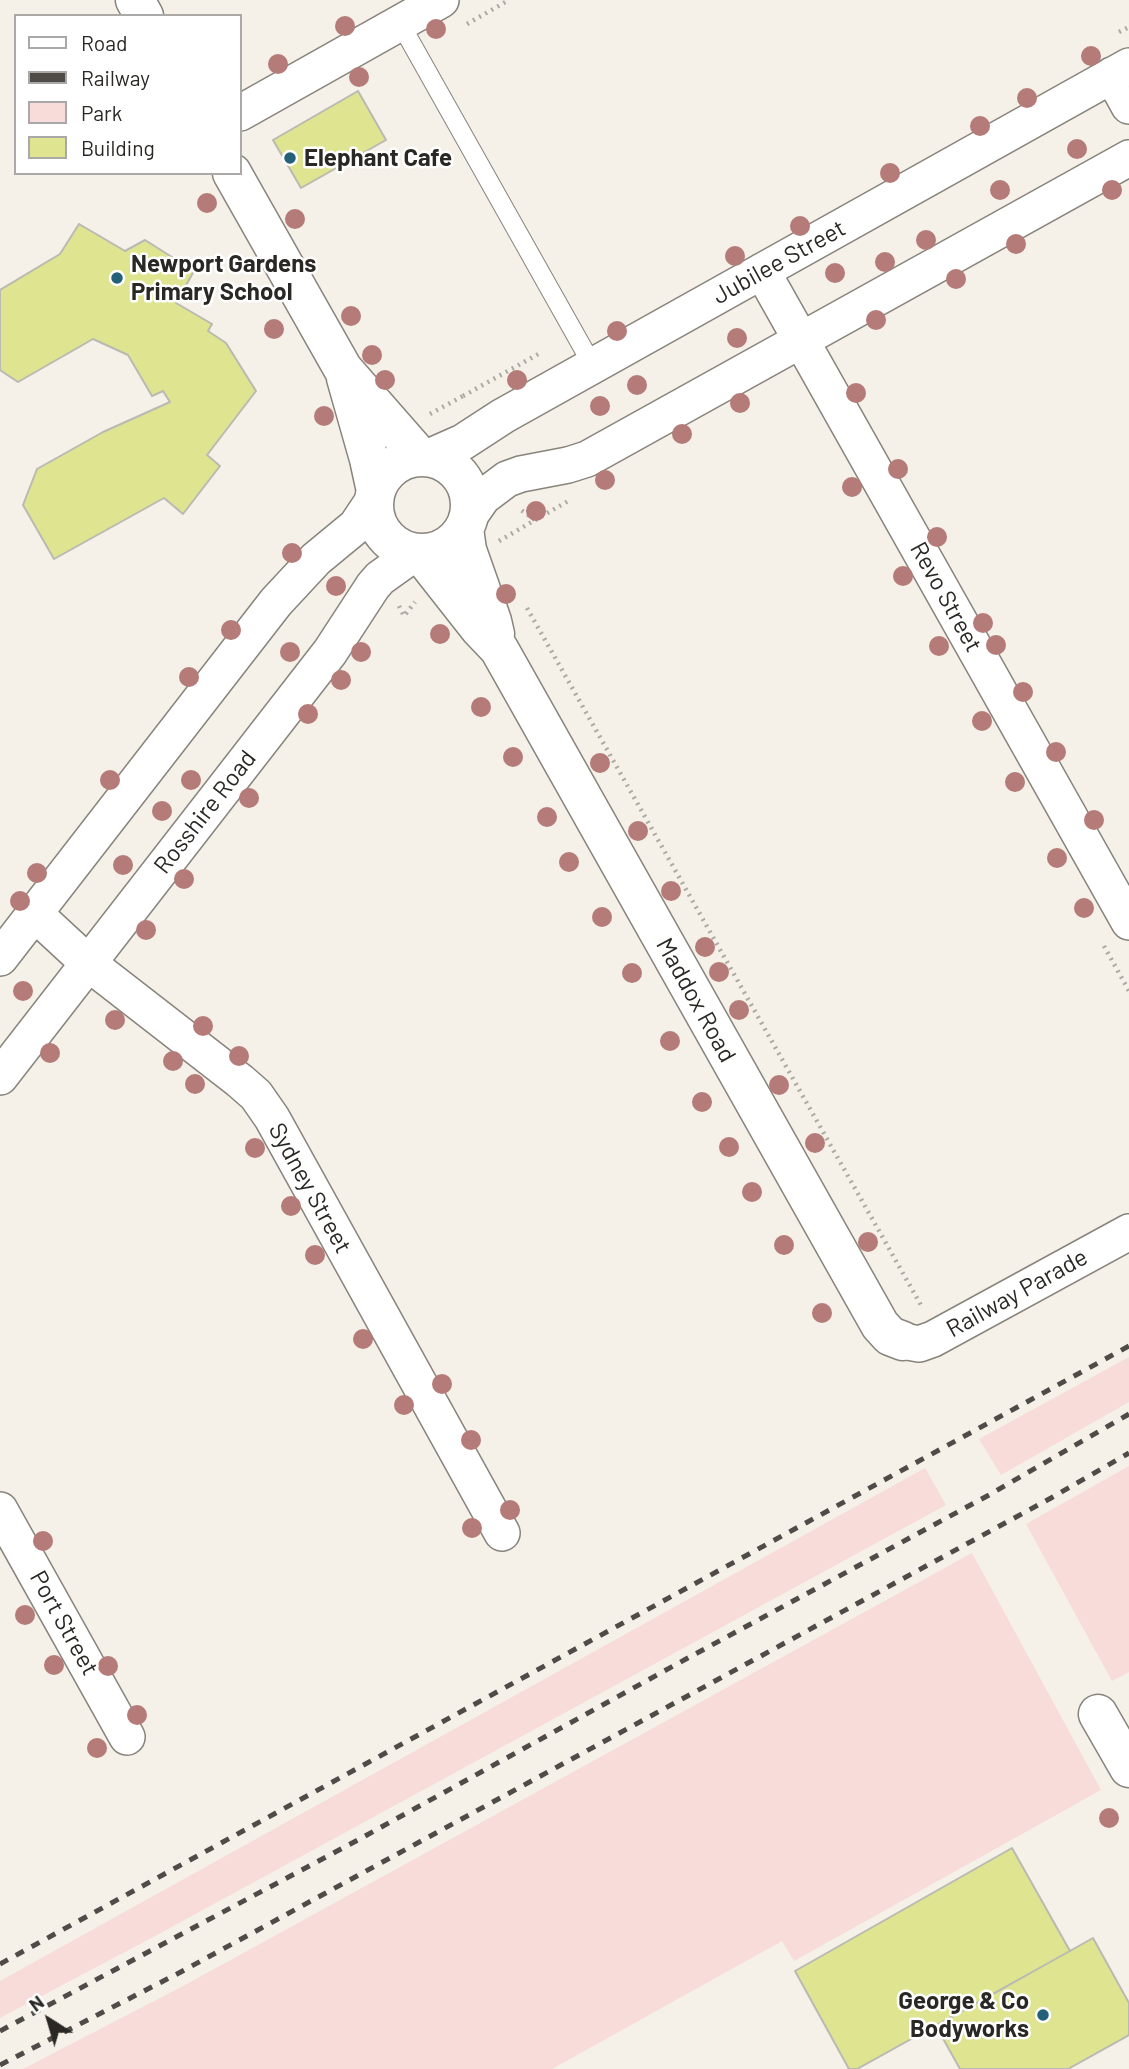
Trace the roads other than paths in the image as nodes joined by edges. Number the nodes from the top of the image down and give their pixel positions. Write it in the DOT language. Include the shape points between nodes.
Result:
graph roads {
  1 [pos="440,0"];
  2 [pos="400,23"];
  3 [pos="1120,70"];
  4 [pos="1129,106"];
  5 [pos="242,112"];
  6 [pos="1129,158"];
  7 [pos="233,175"];
  8 [pos="762,271"];
  9 [pos="800,340"];
  10 [pos="593,366"];
  11 [pos="343,369"];
  12 [pos="415,448"];
  13 [pos="375,495"];
  14 [pos="476,529"];
  15 [pos="418,553"];
  16 [pos="499,649"];
  17 [pos="34,913"];
  18 [pos="1129,922"];
  19 [pos="0,958"];
  20 [pos="88,963"];
  21 [pos="0,1077"];
  22 [pos="1129,1232"];
  23 [pos="903,1341"];
  24 [pos="0,1510"];
  25 [pos="502,1533"];
  26 [pos="1098,1714"];
  27 [pos="127,1737"];
  28 [pos="1129,1768"];
  1 -- 2 [label="street"];
  2 -- 5 [label="street"];
  2 -- 10 [label="lane"];
  3 -- 4 [label="street"];
  3 -- 8 [label="street, Jubilee Street"];
  6 -- 9 [label="street"];
  7 -- 11 [label="street"];
  8 -- 9 [label="street, Revo Street"];
  8 -- 10 [label="street, Jubilee Street"];
  9 -- 14 [label="street" via="587,459 507,479 483,497"];
  9 -- 18 [label="street, Revo Street"];
  10 -- 12 [label="street, Jubilee Street" via="471,438"];
  11 -- 12 [label="street"];
  11 -- 13 [label="street"];
  12 -- 13 [label="street" via="408,459 384,475"];
  12 -- 14 [label="street" via="448,464 463,478"];
  13 -- 15 [label="street" via="374,514 384,534 401,548"];
  13 -- 17 [label="street" via="356,526 276,601"];
  14 -- 15 [label="street" via="449,546"];
  14 -- 16 [label="street, Maddox Road" via="467,550"];
  15 -- 16 [label="street, Maddox Road"];
  15 -- 20 [label="street, Rosshire Road" via="373,586 330,652"];
  16 -- 23 [label="street, Maddox Road" via="880,1325"];
  17 -- 19 [label="street"];
  17 -- 20 [label="street, Sydney Street"];
  20 -- 21 [label="street, Rosshire Road"];
  20 -- 25 [label="street, Sydney Street" via="256,1095"];
  22 -- 23 [label="street, Railway Parade" via="933,1339 919,1344"];
  24 -- 27 [label="street, Port Street"];
  26 -- 28 [label="street"];
}
